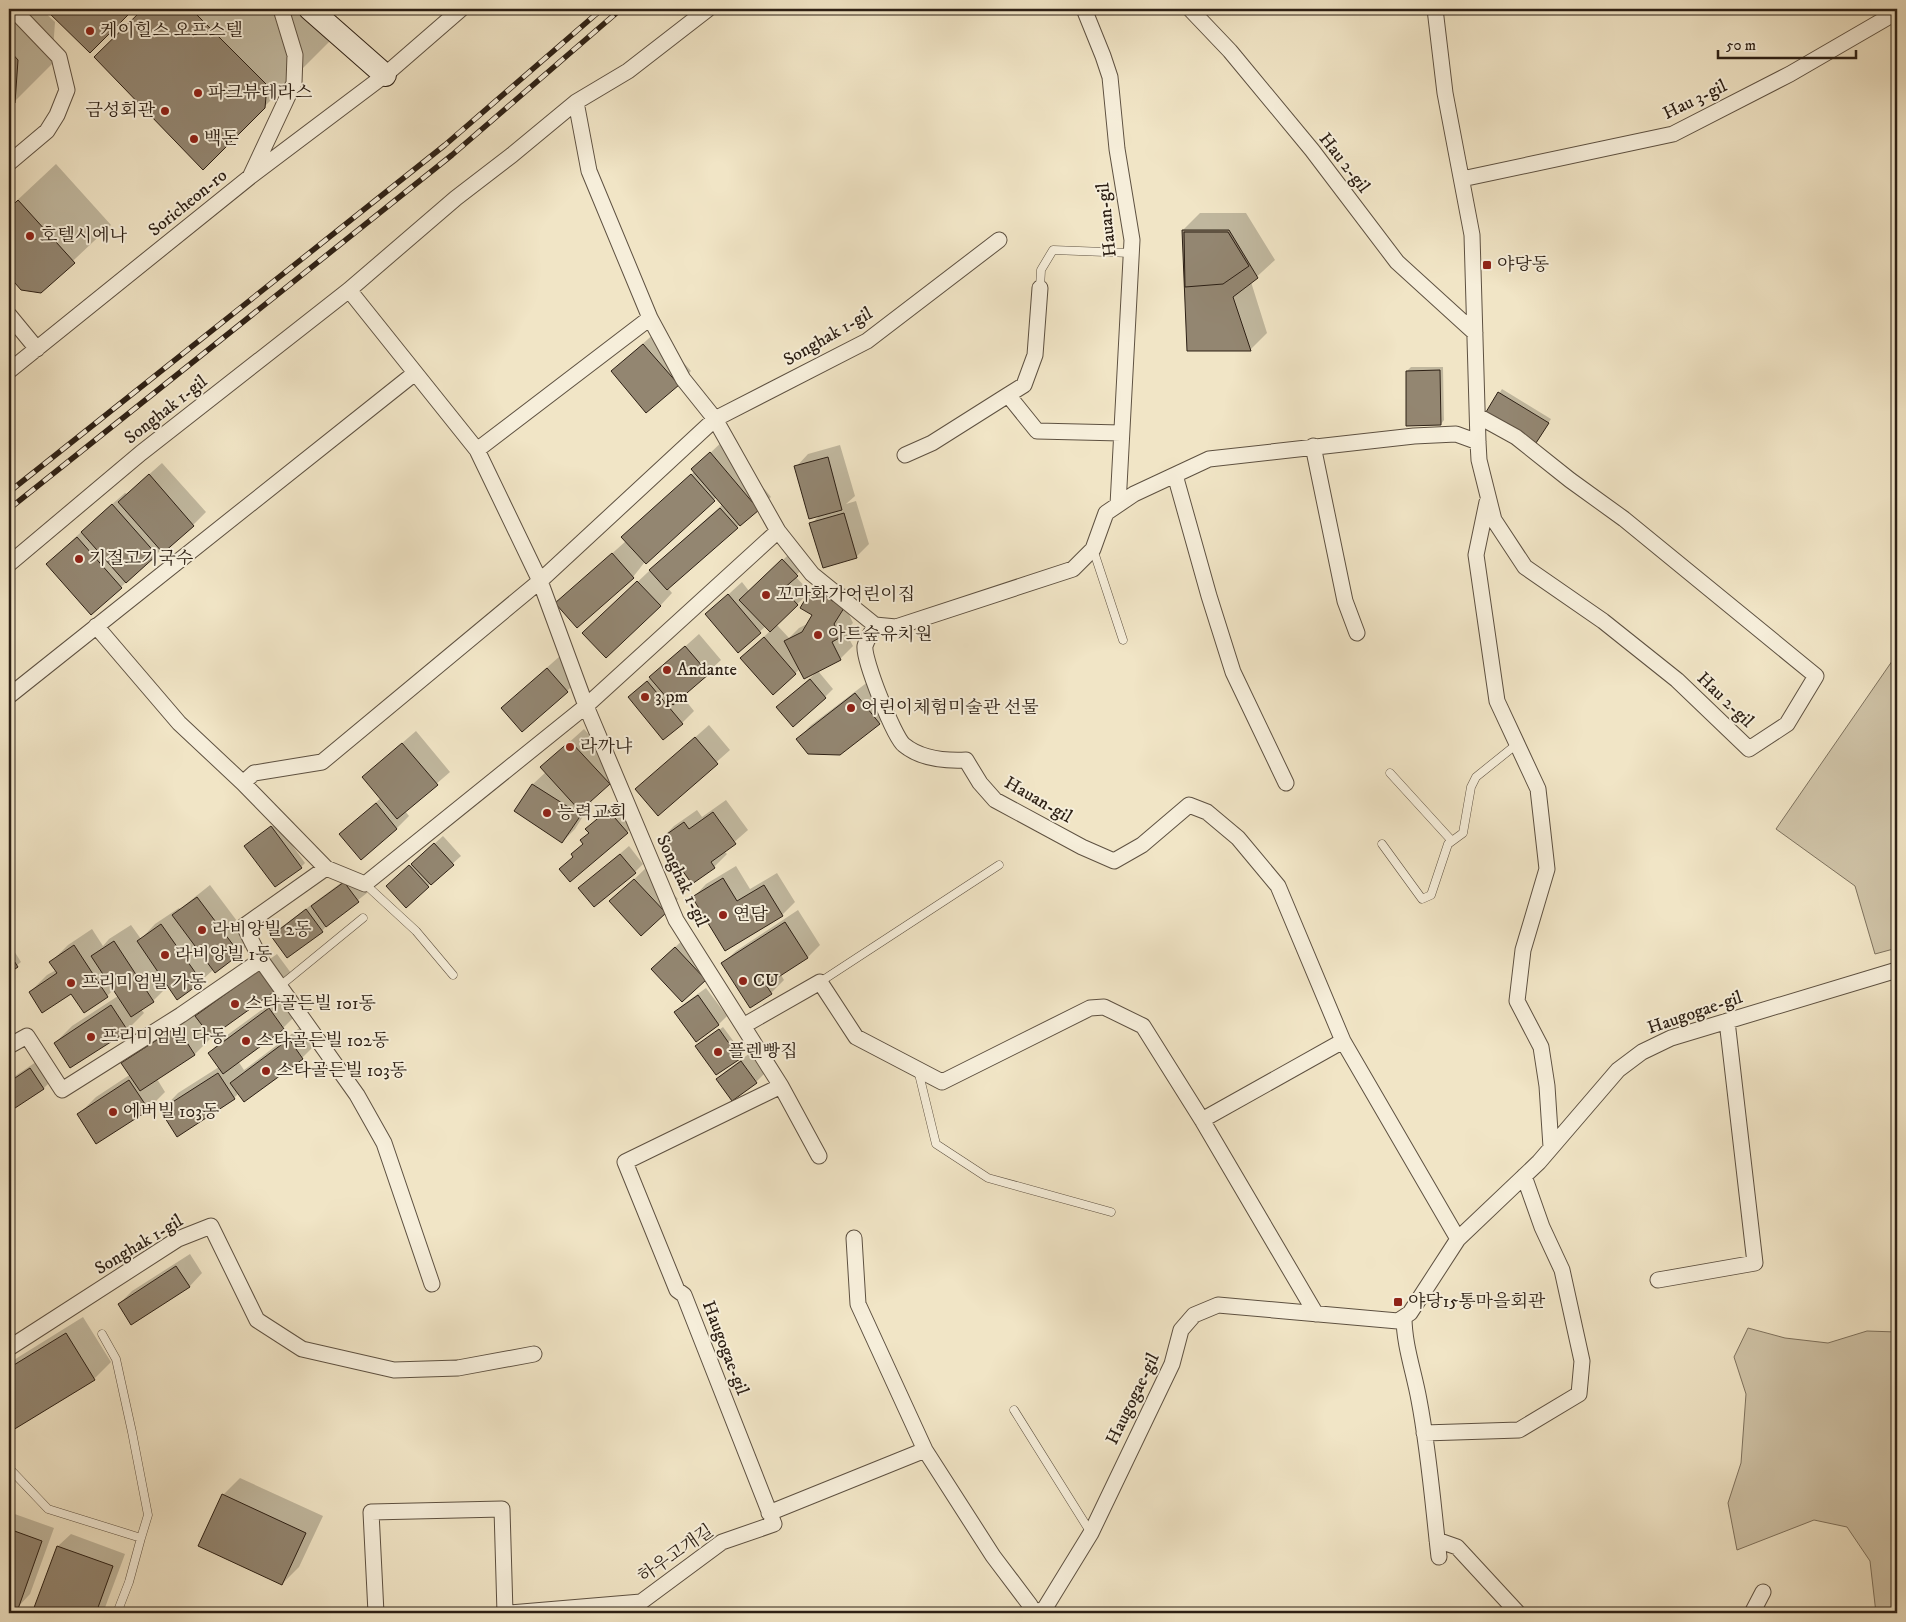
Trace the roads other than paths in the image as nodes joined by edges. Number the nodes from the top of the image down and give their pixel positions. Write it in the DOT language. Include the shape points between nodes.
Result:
graph roads {
  1 [pos="13,9"];
  2 [pos="281,9"];
  3 [pos="310,9"];
  4 [pos="461,9"];
  5 [pos="708,9"];
  6 [pos="1084,9"];
  7 [pos="1190,9"];
  8 [pos="1435,9"];
  9 [pos="1897,12"];
  10 [pos="385,75"];
  11 [pos="576,102"];
  12 [pos="9,163"];
  13 [pos="251,176"];
  14 [pos="1462,179"];
  15 [pos="998,240"];
  16 [pos="1131,253"];
  17 [pos="1040,288"];
  18 [pos="349,290"];
  19 [pos="9,315"];
  20 [pos="650,318"];
  21 [pos="1475,333"];
  22 [pos="37,349"];
  23 [pos="9,371"];
  24 [pos="415,373"];
  25 [pos="1008,395"];
  26 [pos="1478,416"];
  27 [pos="716,419"];
  28 [pos="1121,433"];
  29 [pos="1478,442"];
  30 [pos="1313,446"];
  31 [pos="477,450"];
  32 [pos="905,455"];
  33 [pos="1175,475"];
  34 [pos="1488,496"];
  35 [pos="1118,505"];
  36 [pos="778,531"];
  37 [pos="1093,549"];
  38 [pos="9,564"];
  39 [pos="540,581"];
  40 [pos="875,625"];
  41 [pos="96,626"];
  42 [pos="1357,633"];
  43 [pos="1123,640"];
  44 [pos="9,696"];
  45 [pos="586,706"];
  46 [pos="1517,744"];
  47 [pos="1390,773"];
  48 [pos="243,783"];
  49 [pos="1286,783"];
  50 [pos="1452,841"];
  51 [pos="1382,844"];
  52 [pos="999,865"];
  53 [pos="326,868"];
  54 [pos="365,884"];
  55 [pos="363,918"];
  56 [pos="261,960"];
  57 [pos="1897,970"];
  58 [pos="453,975"];
  59 [pos="820,982"];
  60 [pos="280,986"];
  61 [pos="1727,1021"];
  62 [pos="743,1026"];
  63 [pos="1343,1041"];
  64 [pos="9,1046"];
  65 [pos="918,1069"];
  66 [pos="782,1086"];
  67 [pos="1202,1120"];
  68 [pos="1551,1146"];
  69 [pos="818,1156"];
  70 [pos="1524,1176"];
  71 [pos="1111,1212"];
  72 [pos="854,1238"];
  73 [pos="1458,1239"];
  74 [pos="1658,1280"];
  75 [pos="432,1284"];
  76 [pos="1316,1314"];
  77 [pos="1404,1317"];
  78 [pos="102,1334"];
  79 [pos="9,1348"];
  80 [pos="534,1354"];
  81 [pos="1014,1410"];
  82 [pos="1424,1433"];
  83 [pos="925,1450"];
  84 [pos="9,1468"];
  85 [pos="769,1513"];
  86 [pos="1091,1532"];
  87 [pos="141,1538"];
  88 [pos="1437,1540"];
  89 [pos="1439,1558"];
  90 [pos="1763,1592"];
  91 [pos="1041,1612"];
  92 [pos="117,1613"];
  93 [pos="376,1613"];
  94 [pos="505,1613"];
  95 [pos="510,1613"];
  96 [pos="1518,1613"];
  97 [pos="1752,1613"];
  1 -- 12 [label="street" via="59,57 67,90 47,131"];
  2 -- 13 [label="street" via="295,55 294,83"];
  3 -- 10 [label="street"];
  4 -- 10 [label="street, Soricheon-ro"];
  5 -- 11 [label="street, Songhak 1-gil" via="628,71"];
  6 -- 16 [label="street, Hauan-gil" via="1110,77 1117,149 1132,240"];
  7 -- 21 [label="street, Hau 2-gil" via="1312,150 1397,262"];
  8 -- 14 [label="street, Hau 2-gil" via="1445,93"];
  9 -- 14 [label="street, Hau 3-gil" via="1790,74 1673,134"];
  10 -- 13 [label="street, Soricheon-ro"];
  11 -- 18 [label="street, Songhak 1-gil" via="456,198"];
  11 -- 20 [label="street" via="589,171"];
  13 -- 22 [label="street, Soricheon-ro"];
  14 -- 21 [label="street, Hau 2-gil" via="1472,235"];
  15 -- 27 [label="street, Songhak 1-gil" via="867,341"];
  16 -- 17 [label="lane" via="1053,250 1041,270"];
  16 -- 28 [label="street, Hauan-gil"];
  17 -- 25 [label="street" via="1035,356 1024,385"];
  18 -- 24 [label="street, Songhak 1-gil"];
  18 -- 38 [label="street, Songhak 1-gil" via="142,453"];
  19 -- 22 [label="street"];
  20 -- 27 [label="street" via="683,379"];
  20 -- 31 [label="street"];
  21 -- 26 [label="street, Hau 2-gil"];
  22 -- 23 [label="street, Soricheon-ro"];
  24 -- 31 [label="street, Songhak 1-gil"];
  24 -- 41 [label="street"];
  25 -- 28 [label="street" via="1037,432"];
  25 -- 32 [label="street" via="932,443"];
  26 -- 29 [label="street, Hau 2-gil"];
  26 -- 34 [label="street, Hau 2-gil" via="1516,437 1624,519 1816,676 1787,724 1748,749 1676,680 1603,621 1525,568 1494,520"];
  27 -- 36 [label="street"];
  27 -- 39 [label="street, Songhak 1-gil"];
  28 -- 35 [label="street, Hauan-gil"];
  29 -- 30 [label="street" via="1456,434"];
  29 -- 34 [label="street, Hau 2-gil"];
  30 -- 33 [label="street" via="1209,459"];
  30 -- 42 [label="street" via="1345,601"];
  31 -- 39 [label="street, Songhak 1-gil"];
  33 -- 35 [label="street"];
  33 -- 49 [label="street" via="1233,672"];
  34 -- 46 [label="street" via="1476,555 1497,701"];
  35 -- 37 [label="street" via="1106,513"];
  36 -- 40 [label="street" via="812,574"];
  36 -- 45 [label="street"];
  37 -- 40 [label="street" via="1073,569 896,626"];
  37 -- 43 [label="lane"];
  39 -- 45 [label="street, Songhak 1-gil"];
  39 -- 48 [label="street, Songhak 1-gil" via="322,762 254,773"];
  40 -- 63 [label="street, Hauan-gil" via="865,647 870,673 902,743 916,754 950,761 966,760 995,800 1082,847 1114,860 1142,845 1189,805 1208,812 1238,838 1278,886"];
  41 -- 44 [label="street"];
  41 -- 48 [label="street" via="179,724"];
  45 -- 54 [label="street"];
  45 -- 62 [label="street, Songhak 1-gil" via="676,920"];
  46 -- 50 [label="lane" via="1476,777 1471,787 1463,833"];
  46 -- 68 [label="street" via="1538,789 1547,869 1523,950 1518,1001 1541,1047"];
  47 -- 50 [label="lane"];
  48 -- 53 [label="street"];
  50 -- 51 [label="lane" via="1448,844 1431,896 1422,899"];
  52 -- 59 [label="lane"];
  53 -- 54 [label="street"];
  53 -- 56 [label="street" via="244,926"];
  54 -- 58 [label="lane" via="416,931"];
  55 -- 60 [label="lane"];
  56 -- 60 [label="street"];
  56 -- 64 [label="street" via="62,1090 27,1036"];
  57 -- 61 [label="street, Haugogae-gil"];
  59 -- 62 [label="street"];
  59 -- 65 [label="street" via="856,1037"];
  60 -- 75 [label="street" via="358,1095 384,1143"];
  61 -- 68 [label="street, Haugogae-gil" via="1671,1038 1642,1052 1618,1070"];
  61 -- 74 [label="street" via="1755,1263"];
  62 -- 66 [label="street, Songhak 1-gil"];
  63 -- 67 [label="street"];
  63 -- 73 [label="street"];
  65 -- 67 [label="street" via="942,1082 1090,1008 1104,1007 1143,1026"];
  65 -- 71 [label="lane" via="936,1144 988,1178"];
  66 -- 69 [label="street, Songhak 1-gil"];
  66 -- 85 [label="street, Haugogae-gil" via="625,1162 676,1290 684,1296"];
  67 -- 76 [label="street"];
  68 -- 70 [label="street, Haugogae-gil"];
  70 -- 73 [label="street, Haugogae-gil"];
  70 -- 82 [label="street" via="1542,1228 1562,1270 1582,1361 1579,1394 1519,1430"];
  72 -- 83 [label="street" via="858,1304"];
  73 -- 77 [label="street, Haugogae-gil" via="1410,1314"];
  76 -- 77 [label="street, Haugogae-gil" via="1398,1321"];
  76 -- 86 [label="street, Haugogae-gil" via="1218,1305 1194,1315 1181,1330 1172,1364"];
  77 -- 82 [label="street" via="1404,1333"];
  78 -- 87 [label="lane" via="116,1359 136,1450 148,1515"];
  79 -- 80 [label="street, Songhak 1-gil" via="178,1239 212,1226 257,1320 302,1349 394,1370 458,1368"];
  81 -- 86 [label="lane"];
  82 -- 88 [label="street"];
  83 -- 85 [label="street"];
  83 -- 91 [label="street" via="993,1556 1030,1605"];
  84 -- 87 [label="lane" via="48,1509"];
  85 -- 95 [label="street" via="774,1524 722,1542 641,1602"];
  86 -- 91 [label="street, Haugogae-gil"];
  87 -- 92 [label="lane"];
  88 -- 89 [label="street"];
  88 -- 96 [label="street" via="1457,1547"];
  90 -- 97 [label="street"];
  93 -- 94 [label="street" via="371,1512 502,1509"];
}
